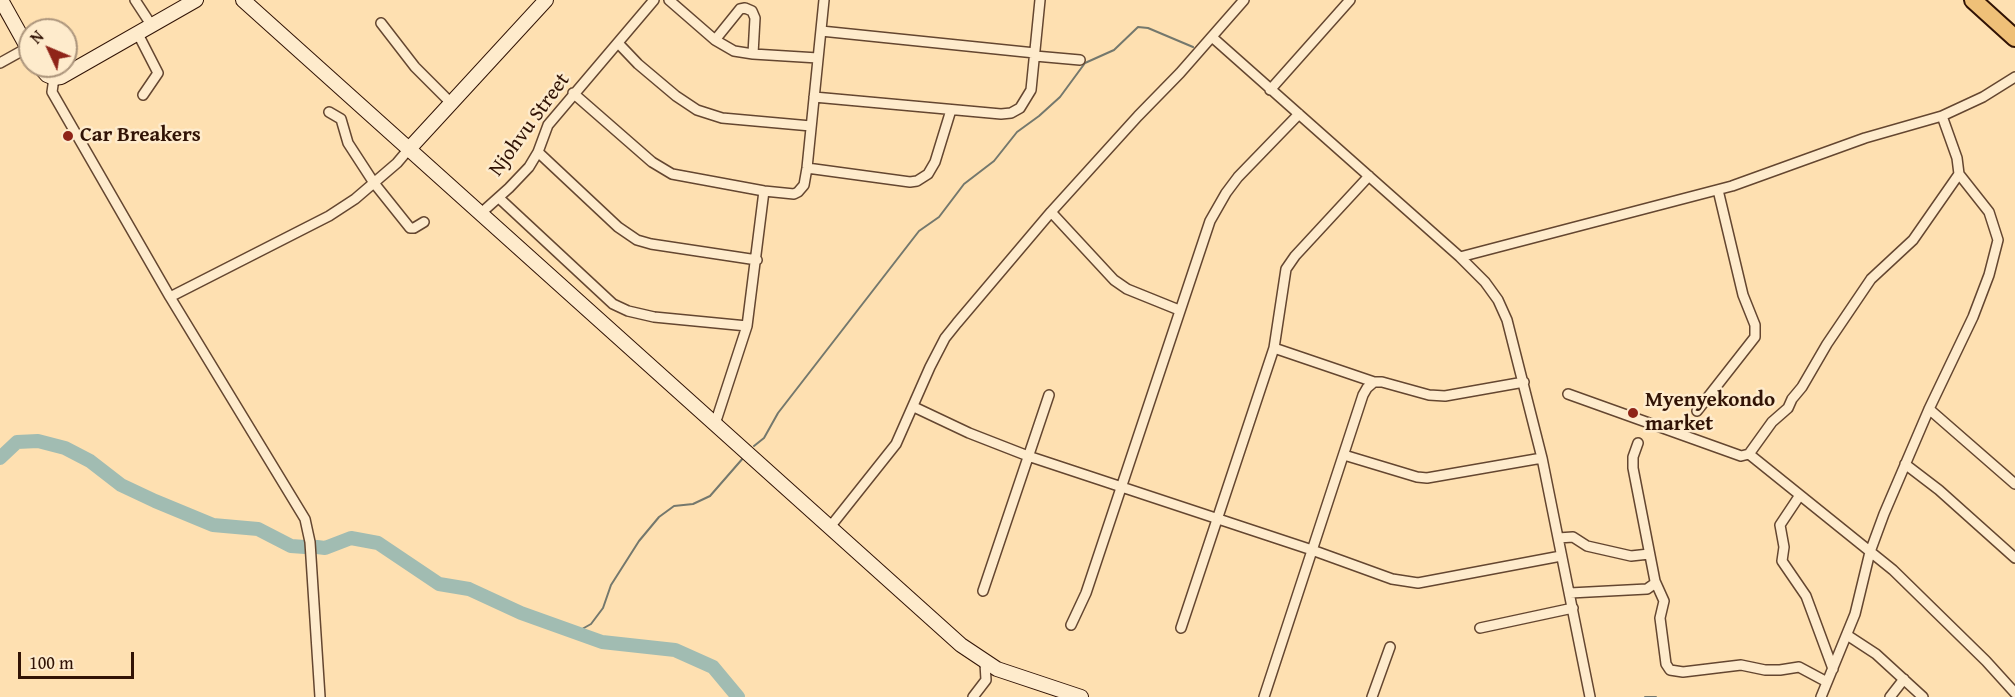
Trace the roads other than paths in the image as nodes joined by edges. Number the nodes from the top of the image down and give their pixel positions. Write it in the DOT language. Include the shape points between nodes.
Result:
graph roads {
  1 [pos="1,0"];
  2 [pos="135,0"];
  3 [pos="196,0"];
  4 [pos="243,0"];
  5 [pos="546,0"];
  6 [pos="654,0"];
  7 [pos="669,0"];
  8 [pos="824,0"];
  9 [pos="1040,0"];
  10 [pos="1244,0"];
  11 [pos="1350,0"];
  12 [pos="1973,0"];
  13 [pos="381,23"];
  14 [pos="152,26"];
  15 [pos="18,30"];
  16 [pos="821,31"];
  17 [pos="2013,32"];
  18 [pos="138,33"];
  19 [pos="1212,37"];
  20 [pos="715,40"];
  21 [pos="618,43"];
  22 [pos="753,54"];
  23 [pos="18,55"];
  24 [pos="1035,55"];
  25 [pos="818,58"];
  26 [pos="1080,60"];
  27 [pos="0,63"];
  28 [pos="78,67"];
  29 [pos="2015,77"];
  30 [pos="54,78"];
  31 [pos="1270,90"];
  32 [pos="573,93"];
  33 [pos="143,95"];
  34 [pos="814,97"];
  35 [pos="452,104"];
  36 [pos="951,110"];
  37 [pos="329,112"];
  38 [pos="1299,114"];
  39 [pos="1942,116"];
  40 [pos="811,126"];
  41 [pos="408,150"];
  42 [pos="538,152"];
  43 [pos="807,168"];
  44 [pos="1959,174"];
  45 [pos="1369,176"];
  46 [pos="374,183"];
  47 [pos="1718,190"];
  48 [pos="764,191"];
  49 [pos="499,198"];
  50 [pos="1051,212"];
  51 [pos="480,214"];
  52 [pos="424,222"];
  53 [pos="1460,257"];
  54 [pos="756,260"];
  55 [pos="170,297"];
  56 [pos="1179,310"];
  57 [pos="747,326"];
  58 [pos="1274,348"];
  59 [pos="1374,382"];
  60 [pos="1524,382"];
  61 [pos="1568,394"];
  62 [pos="1049,395"];
  63 [pos="914,407"];
  64 [pos="1929,409"];
  65 [pos="1697,411"];
  66 [pos="715,424"];
  67 [pos="1638,443"];
  68 [pos="1749,454"];
  69 [pos="1344,455"];
  70 [pos="1028,456"];
  71 [pos="1542,458"];
  72 [pos="1905,464"];
  73 [pos="2015,484"];
  74 [pos="1122,487"];
  75 [pos="1800,495"];
  76 [pos="1217,519"];
  77 [pos="830,527"];
  78 [pos="1558,538"];
  79 [pos="1312,550"];
  80 [pos="1870,552"];
  81 [pos="1649,554"];
  82 [pos="1561,556"];
  83 [pos="2015,558"];
  84 [pos="1655,581"];
  85 [pos="983,591"];
  86 [pos="1570,594"];
  87 [pos="1573,608"];
  88 [pos="1071,625"];
  89 [pos="1181,628"];
  90 [pos="1480,628"];
  91 [pos="1847,635"];
  92 [pos="1390,647"];
  93 [pos="986,663"];
  94 [pos="1833,669"];
  95 [pos="1904,679"];
  96 [pos="1827,682"];
  97 [pos="2015,693"];
  98 [pos="321,697"];
  99 [pos="973,697"];
  100 [pos="1081,697"];
  101 [pos="1264,697"];
  102 [pos="1372,697"];
  103 [pos="1590,697"];
  104 [pos="1821,697"];
  105 [pos="1890,697"];
  106 [pos="1923,697"];
  1 -- 15 [label="street"];
  2 -- 14 [label="street"];
  3 -- 14 [label="street"];
  4 -- 41 [label="street"];
  5 -- 35 [label="street"];
  6 -- 21 [label="street, Njohvu Street"];
  7 -- 20 [label="street"];
  8 -- 16 [label="street"];
  9 -- 24 [label="street"];
  10 -- 19 [label="street"];
  11 -- 31 [label="street"];
  12 -- 17 [label="highway"];
  13 -- 35 [label="street" via="415,67"];
  14 -- 18 [label="street"];
  16 -- 24 [label="street"];
  16 -- 25 [label="street"];
  18 -- 28 [label="street"];
  18 -- 33 [label="street" via="158,73"];
  19 -- 31 [label="street"];
  19 -- 50 [label="street"];
  20 -- 22 [label="street" via="734,51"];
  20 -- 22 [label="street" via="744,8 752,11 755,18"];
  21 -- 32 [label="street, Njohvu Street"];
  21 -- 40 [label="street" via="668,90 704,113"];
  22 -- 25 [label="street"];
  23 -- 27 [label="street"];
  24 -- 26 [label="street"];
  24 -- 36 [label="street" via="1031,90 1020,108 1001,114"];
  25 -- 34 [label="street"];
  29 -- 39 [label="street"];
  30 -- 55 [label="street" via="52,92"];
  31 -- 38 [label="street"];
  32 -- 42 [label="street, Njohvu Street" via="548,126"];
  32 -- 48 [label="street" via="662,169 682,177"];
  34 -- 36 [label="street"];
  34 -- 40 [label="street"];
  35 -- 41 [label="street"];
  36 -- 43 [label="street" via="935,162 928,174 917,181"];
  37 -- 46 [label="street" via="341,119 348,143"];
  38 -- 45 [label="street"];
  38 -- 56 [label="street" via="1238,177 1219,205"];
  39 -- 44 [label="street"];
  39 -- 47 [label="street" via="1865,138"];
  40 -- 43 [label="street"];
  41 -- 46 [label="street"];
  41 -- 51 [label="street"];
  42 -- 49 [label="street, Njohvu Street"];
  42 -- 54 [label="street" via="637,240"];
  43 -- 48 [label="street" via="804,185 798,192"];
  44 -- 64 [label="street" via="1989,212 1998,240 1973,317"];
  44 -- 68 [label="street" via="1913,240 1872,279 1788,408 1772,422"];
  45 -- 53 [label="street"];
  45 -- 58 [label="street" via="1290,262 1284,277"];
  46 -- 52 [label="street" via="410,228"];
  46 -- 55 [label="street" via="329,216"];
  47 -- 53 [label="street"];
  47 -- 65 [label="street" via="1755,337"];
  48 -- 54 [label="street"];
  49 -- 51 [label="street, Njohvu Street"];
  49 -- 57 [label="street" via="614,304 627,311"];
  50 -- 56 [label="street" via="1114,280"];
  50 -- 63 [label="street" via="945,338"];
  51 -- 66 [label="street"];
  53 -- 60 [label="street" via="1498,300"];
  54 -- 57 [label="street"];
  55 -- 98 [label="street" via="305,519"];
  56 -- 74 [label="street"];
  57 -- 66 [label="street"];
  58 -- 59 [label="street"];
  58 -- 76 [label="street"];
  59 -- 60 [label="street" via="1445,396"];
  59 -- 69 [label="street" via="1363,395"];
  60 -- 71 [label="street"];
  61 -- 68 [label="street" via="1741,456"];
  62 -- 70 [label="street"];
  63 -- 70 [label="street"];
  63 -- 77 [label="street" via="891,451"];
  64 -- 72 [label="street"];
  64 -- 73 [label="street"];
  66 -- 77 [label="street"];
  67 -- 81 [label="street" via="1633,468"];
  68 -- 75 [label="street"];
  69 -- 71 [label="street" via="1427,478"];
  69 -- 79 [label="street"];
  70 -- 74 [label="street"];
  70 -- 85 [label="street"];
  71 -- 78 [label="street"];
  72 -- 80 [label="street"];
  72 -- 83 [label="street"];
  74 -- 76 [label="street"];
  74 -- 88 [label="street"];
  75 -- 80 [label="street"];
  75 -- 94 [label="street" via="1780,525 1782,561 1809,602"];
  76 -- 79 [label="street"];
  76 -- 89 [label="street"];
  77 -- 93 [label="street"];
  78 -- 81 [label="street" via="1573,537 1587,546 1631,556"];
  78 -- 82 [label="street"];
  79 -- 82 [label="street" via="1392,579 1418,583"];
  79 -- 101 [label="street"];
  80 -- 91 [label="street"];
  80 -- 97 [label="street" via="1920,594"];
  81 -- 84 [label="street"];
  82 -- 86 [label="street"];
  84 -- 86 [label="street" via="1647,589"];
  84 -- 96 [label="street" via="1664,600 1660,618 1670,670 1683,672 1732,665 1772,670 1799,667"];
  86 -- 87 [label="street"];
  87 -- 90 [label="street"];
  87 -- 103 [label="street"];
  91 -- 94 [label="street"];
  91 -- 95 [label="street"];
  92 -- 102 [label="street"];
  93 -- 99 [label="street" via="986,680"];
  93 -- 100 [label="street"];
  94 -- 96 [label="street"];
  95 -- 105 [label="street"];
  95 -- 106 [label="street"];
  96 -- 104 [label="street"];
}
